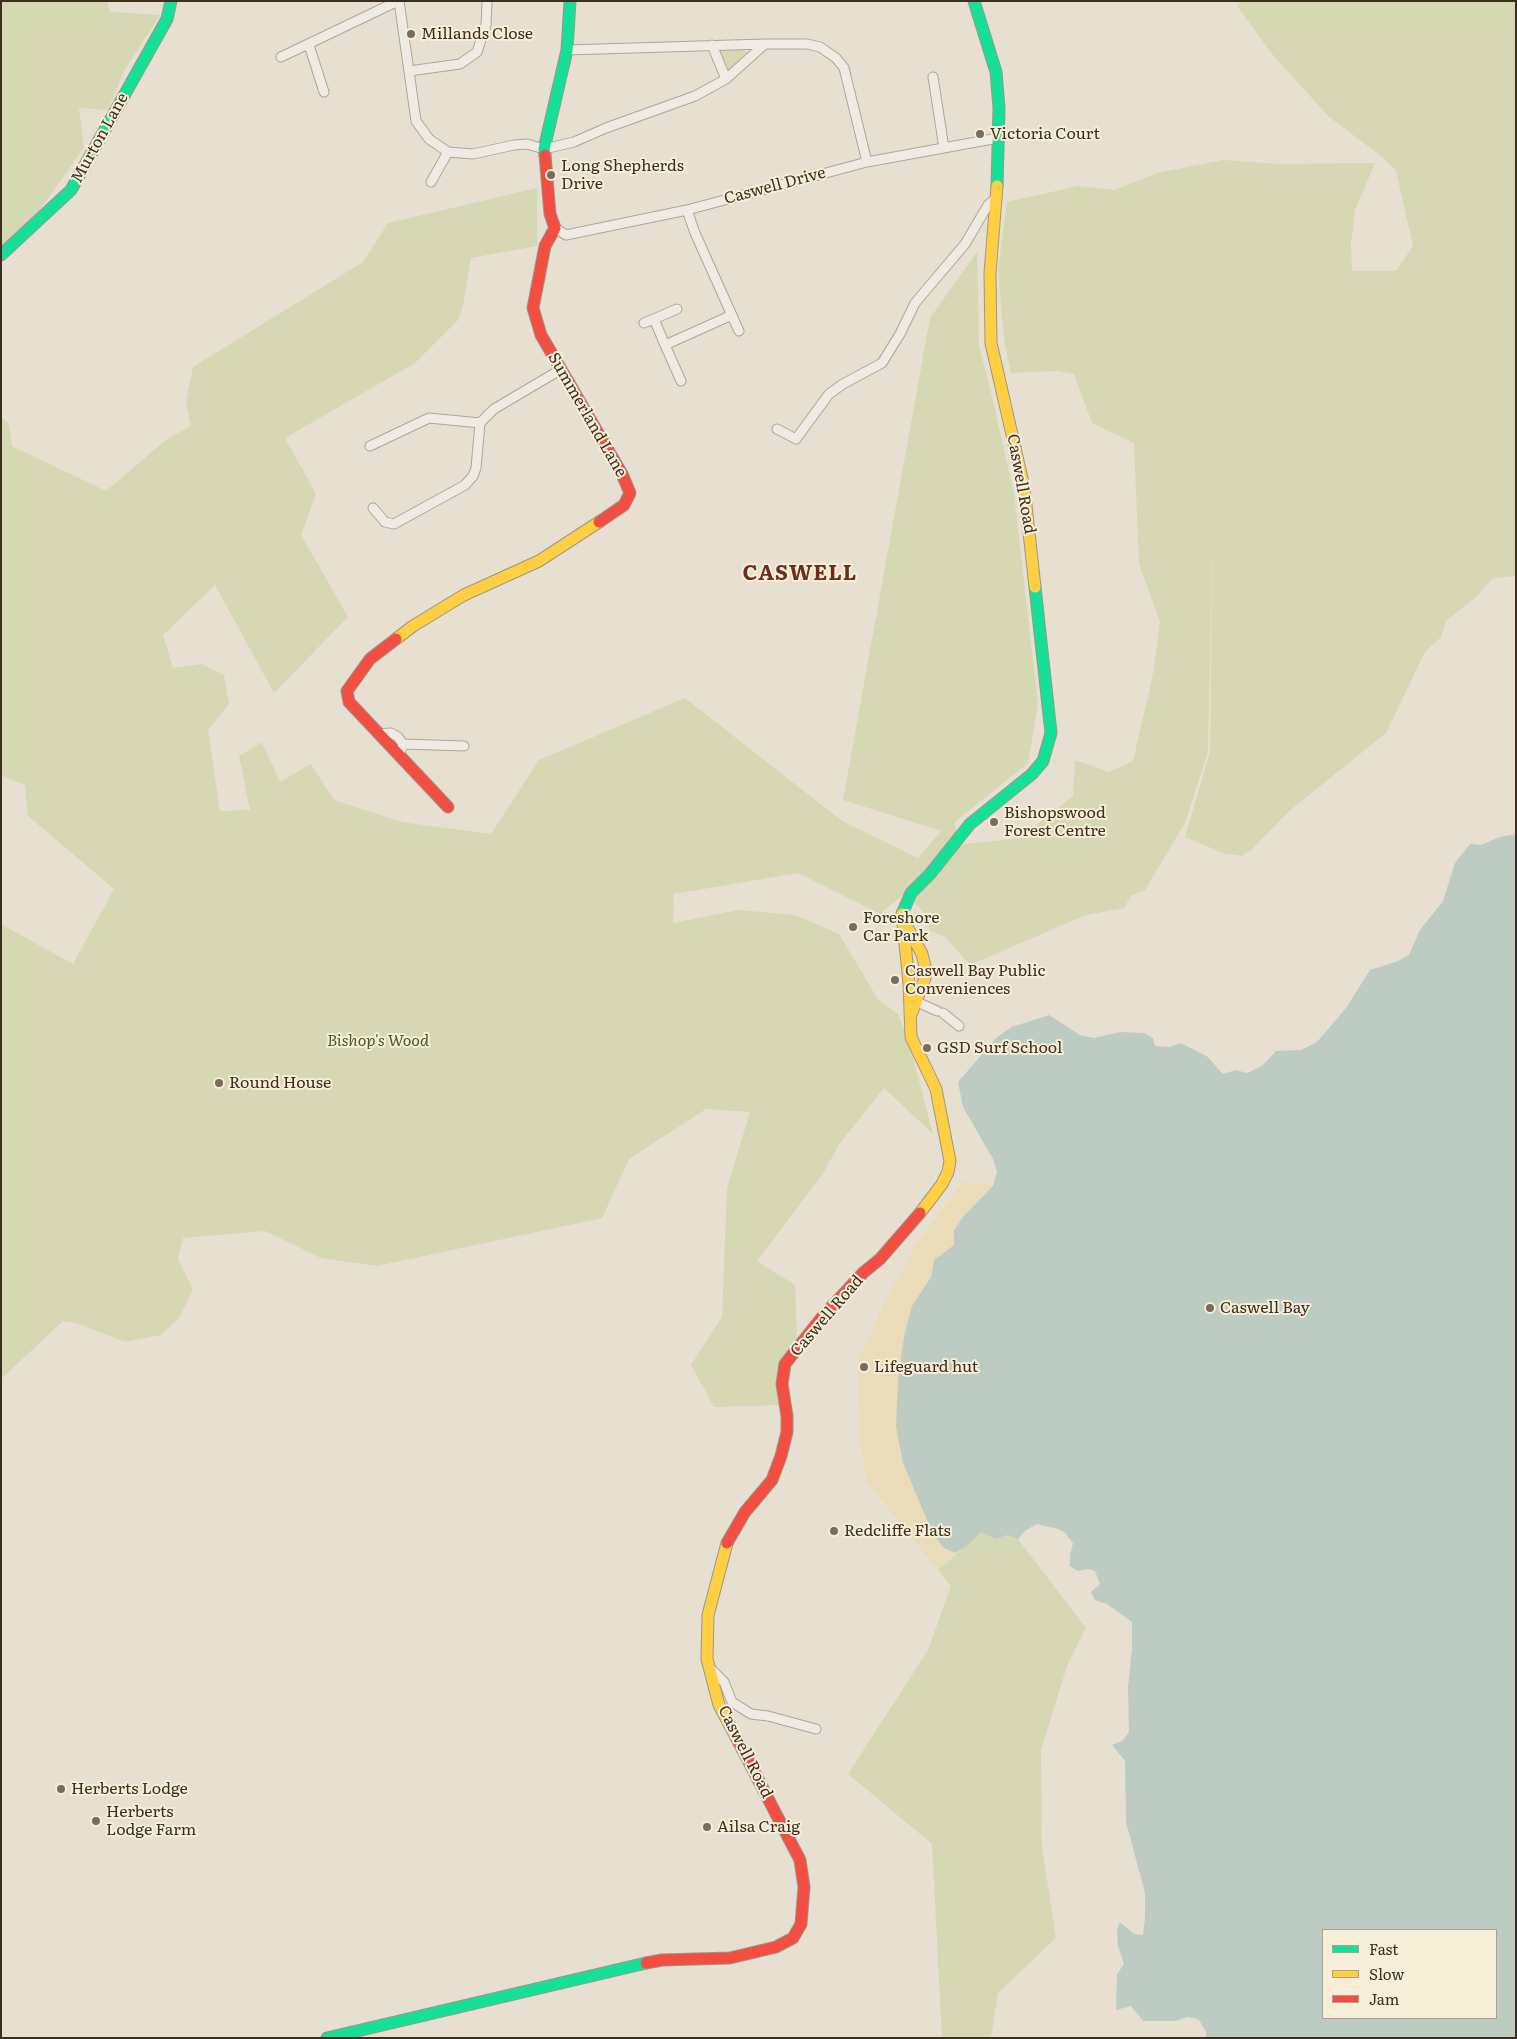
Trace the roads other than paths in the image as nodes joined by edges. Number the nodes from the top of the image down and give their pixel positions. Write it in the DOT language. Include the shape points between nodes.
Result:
graph roads {
  1 [pos="171,1"];
  2 [pos="399,1"];
  3 [pos="487,1"];
  4 [pos="570,1"];
  5 [pos="974,1"];
  6 [pos="765,44"];
  7 [pos="309,45"];
  8 [pos="712,46"];
  9 [pos="567,50"];
  10 [pos="281,58"];
  11 [pos="409,71"];
  12 [pos="933,77"];
  13 [pos="726,79"];
  14 [pos="324,92"];
  15 [pos="998,138"];
  16 [pos="944,148"];
  17 [pos="544,149"];
  18 [pos="448,152"];
  19 [pos="867,162"];
  20 [pos="431,182"];
  21 [pos="998,197"];
  22 [pos="687,210"];
  23 [pos="555,228"];
  24 [pos="1,255"];
  25 [pos="677,309"];
  26 [pos="732,315"];
  27 [pos="654,319"];
  28 [pos="644,323"];
  29 [pos="739,331"];
  30 [pos="665,345"];
  31 [pos="560,370"];
  32 [pos="681,381"];
  33 [pos="480,423"];
  34 [pos="777,429"];
  35 [pos="370,446"];
  36 [pos="373,508"];
  37 [pos="379,734"];
  38 [pos="402,744"];
  39 [pos="464,746"];
  40 [pos="399,757"];
  41 [pos="448,807"];
  42 [pos="902,913"];
  43 [pos="917,1002"];
  44 [pos="910,1019"];
  45 [pos="959,1026"];
  46 [pos="710,1668"];
  47 [pos="816,1729"];
  48 [pos="327,2038"];
  1 -- 24 [label="street, Murton Lane" via="167,19 71,190"];
  2 -- 7 [label="street"];
  2 -- 11 [label="street"];
  3 -- 11 [label="street" via="486,24 478,52 460,64"];
  4 -- 9 [label="street"];
  5 -- 15 [label="street, Caswell Road" via="996,72"];
  6 -- 8 [label="street"];
  6 -- 13 [label="street"];
  6 -- 19 [label="street" via="807,44 820,47 836,58 844,68"];
  7 -- 10 [label="street"];
  7 -- 14 [label="street"];
  8 -- 9 [label="street"];
  8 -- 13 [label="street"];
  9 -- 17 [label="street"];
  11 -- 18 [label="street" via="416,121 428,139"];
  12 -- 16 [label="street"];
  13 -- 17 [label="street" via="695,96 574,142"];
  15 -- 16 [label="street, Caswell Drive"];
  15 -- 21 [label="street, Caswell Road"];
  16 -- 19 [label="street, Caswell Drive"];
  17 -- 18 [label="street" via="526,144 473,154"];
  17 -- 23 [label="street" via="550,214"];
  18 -- 20 [label="street"];
  19 -- 22 [label="street, Caswell Drive"];
  21 -- 34 [label="street" via="988,205 965,244 915,303 882,363 829,394 796,439"];
  21 -- 42 [label="street, Caswell Road" via="990,273 991,344 1024,487 1050,733 1043,761 1032,774 970,824 911,893"];
  22 -- 23 [label="street, Caswell Drive" via="566,235"];
  22 -- 26 [label="street"];
  23 -- 31 [label="street, Summerland Lane" via="545,246 532,308 541,335"];
  25 -- 27 [label="street"];
  26 -- 29 [label="street"];
  26 -- 30 [label="street"];
  27 -- 28 [label="street"];
  27 -- 30 [label="street"];
  30 -- 32 [label="street"];
  31 -- 33 [label="street" via="494,409"];
  31 -- 37 [label="street, Summerland Lane" via="630,493 624,505 539,561 464,595 412,626 370,659 347,691 349,702"];
  33 -- 35 [label="street" via="429,418"];
  33 -- 36 [label="street" via="476,468 466,485 394,524 385,522"];
  37 -- 38 [label="street, Summerland Lane" via="391,733"];
  37 -- 40 [label="street, Summerland Lane"];
  38 -- 39 [label="street, Summerland Lane"];
  38 -- 40 [label="street"];
  40 -- 41 [label="street, Summerland Lane"];
  42 -- 43 [label="street" via="925,966 925,978"];
  42 -- 44 [label="street, Caswell Road"];
  43 -- 44 [label="street"];
  43 -- 45 [label="street" via="940,1012"];
  44 -- 46 [label="street, Caswell Road" via="913,1043 936,1089 949,1152 948,1172 924,1208 880,1259 823,1316 786,1364 782,1384 787,1416 785,1444 772,1480 745,1512 726,1545 708,1615"];
  46 -- 47 [label="street" via="724,1682 732,1702 751,1714"];
  46 -- 48 [label="street, Caswell Road" via="720,1705 800,1860 804,1887 801,1924 792,1938 776,1946 730,1958 662,1960 628,1966"];
}
